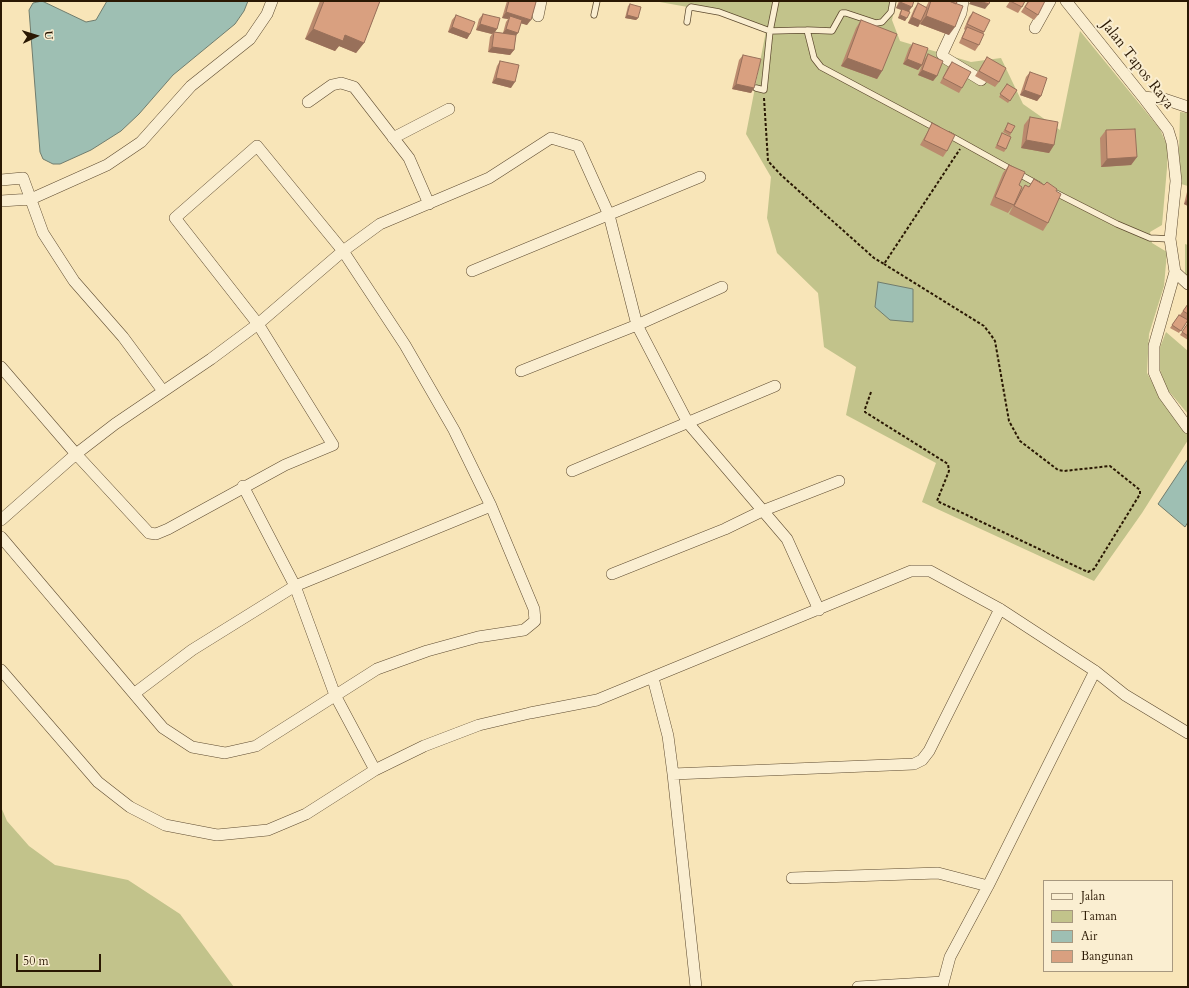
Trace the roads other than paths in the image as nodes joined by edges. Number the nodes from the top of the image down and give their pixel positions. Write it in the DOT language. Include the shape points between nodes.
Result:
graph roads {
  1 [pos="272,1"];
  2 [pos="541,1"];
  3 [pos="597,1"];
  4 [pos="776,1"];
  5 [pos="893,1"];
  6 [pos="963,1"];
  7 [pos="1050,1"];
  8 [pos="1066,1"];
  9 [pos="594,15"];
  10 [pos="538,16"];
  11 [pos="687,22"];
  12 [pos="1035,28"];
  13 [pos="807,30"];
  14 [pos="770,31"];
  15 [pos="981,80"];
  16 [pos="756,88"];
  17 [pos="1144,97"];
  18 [pos="308,102"];
  19 [pos="1188,107"];
  20 [pos="449,109"];
  21 [pos="393,138"];
  22 [pos="700,177"];
  23 [pos="1,180"];
  24 [pos="30,199"];
  25 [pos="1,201"];
  26 [pos="429,204"];
  27 [pos="609,215"];
  28 [pos="1167,238"];
  29 [pos="343,251"];
  30 [pos="472,271"];
  31 [pos="1175,272"];
  32 [pos="1188,284"];
  33 [pos="722,287"];
  34 [pos="258,324"];
  35 [pos="638,325"];
  36 [pos="1,367"];
  37 [pos="521,371"];
  38 [pos="775,386"];
  39 [pos="163,391"];
  40 [pos="688,423"];
  41 [pos="1188,428"];
  42 [pos="76,454"];
  43 [pos="572,471"];
  44 [pos="839,481"];
  45 [pos="243,486"];
  46 [pos="491,506"];
  47 [pos="762,511"];
  48 [pos="1,520"];
  49 [pos="1,537"];
  50 [pos="612,574"];
  51 [pos="295,586"];
  52 [pos="1000,609"];
  53 [pos="819,610"];
  54 [pos="1,670"];
  55 [pos="1095,671"];
  56 [pos="653,678"];
  57 [pos="135,693"];
  58 [pos="335,695"];
  59 [pos="1188,732"];
  60 [pos="375,770"];
  61 [pos="673,774"];
  62 [pos="792,878"];
  63 [pos="988,886"];
  64 [pos="942,985"];
  65 [pos="696,987"];
  66 [pos="858,987"];
  1 -- 24 [label="street" via="267,14 250,39 191,86 141,142 107,165"];
  2 -- 10 [label="street"];
  3 -- 9 [label="lane"];
  4 -- 14 [label="lane"];
  5 -- 13 [label="lane" via="891,12 882,22 876,23 842,13 832,30"];
  6 -- 15 [label="street" via="961,13 942,54"];
  7 -- 12 [label="street"];
  8 -- 17 [label="street, Jalan Tapos Raya"];
  11 -- 14 [label="lane" via="691,7 719,12"];
  13 -- 14 [label="lane"];
  13 -- 28 [label="lane" via="814,58 821,67 1104,218 1152,238"];
  14 -- 16 [label="lane" via="764,90"];
  17 -- 19 [label="street" via="1164,99"];
  17 -- 28 [label="street, Jalan Tapos Raya" via="1168,130 1172,143 1176,181"];
  18 -- 21 [label="street" via="332,85 341,83 354,87"];
  20 -- 21 [label="street"];
  21 -- 26 [label="street" via="409,158"];
  22 -- 27 [label="street"];
  23 -- 24 [label="street" via="23,178"];
  24 -- 25 [label="street"];
  24 -- 39 [label="street" via="43,233 74,281 123,337"];
  26 -- 27 [label="street" via="489,178 551,138 578,146"];
  26 -- 29 [label="street" via="380,224"];
  27 -- 30 [label="street"];
  27 -- 35 [label="street"];
  28 -- 31 [label="street, Jalan Tapos Raya"];
  29 -- 34 [label="street"];
  29 -- 34 [label="street" via="257,146 175,218"];
  29 -- 46 [label="street" via="405,344 454,430"];
  31 -- 32 [label="street"];
  31 -- 41 [label="street, Jalan Tapos Raya" via="1154,346 1154,372 1164,395"];
  33 -- 35 [label="street"];
  34 -- 39 [label="street"];
  34 -- 45 [label="street" via="333,445"];
  35 -- 37 [label="street"];
  35 -- 40 [label="street"];
  36 -- 42 [label="street"];
  38 -- 40 [label="street"];
  39 -- 42 [label="street"];
  40 -- 43 [label="street"];
  40 -- 47 [label="street"];
  42 -- 45 [label="street" via="149,533 156,534 168,529"];
  42 -- 48 [label="street"];
  44 -- 47 [label="street"];
  45 -- 51 [label="street"];
  46 -- 51 [label="street"];
  46 -- 58 [label="street" via="534,608 535,621 524,630 478,637 377,669"];
  47 -- 50 [label="street" via="725,529"];
  47 -- 53 [label="street" via="787,539"];
  49 -- 57 [label="street"];
  51 -- 57 [label="street" via="192,650"];
  51 -- 58 [label="street"];
  52 -- 53 [label="street" via="930,571 910,571"];
  52 -- 55 [label="street"];
  52 -- 61 [label="street" via="929,751 922,760 914,764"];
  53 -- 56 [label="street"];
  54 -- 60 [label="street" via="98,782 130,807 165,824 217,835 268,830 306,814"];
  55 -- 59 [label="street" via="1125,695"];
  55 -- 63 [label="street"];
  56 -- 60 [label="street" via="597,700 479,725 424,746"];
  56 -- 61 [label="street" via="668,736"];
  57 -- 58 [label="street" via="163,728 192,747 225,753 256,746"];
  58 -- 60 [label="street"];
  61 -- 65 [label="street"];
  62 -- 63 [label="street" via="938,873"];
  63 -- 64 [label="street" via="950,957"];
  64 -- 66 [label="street"];
}
